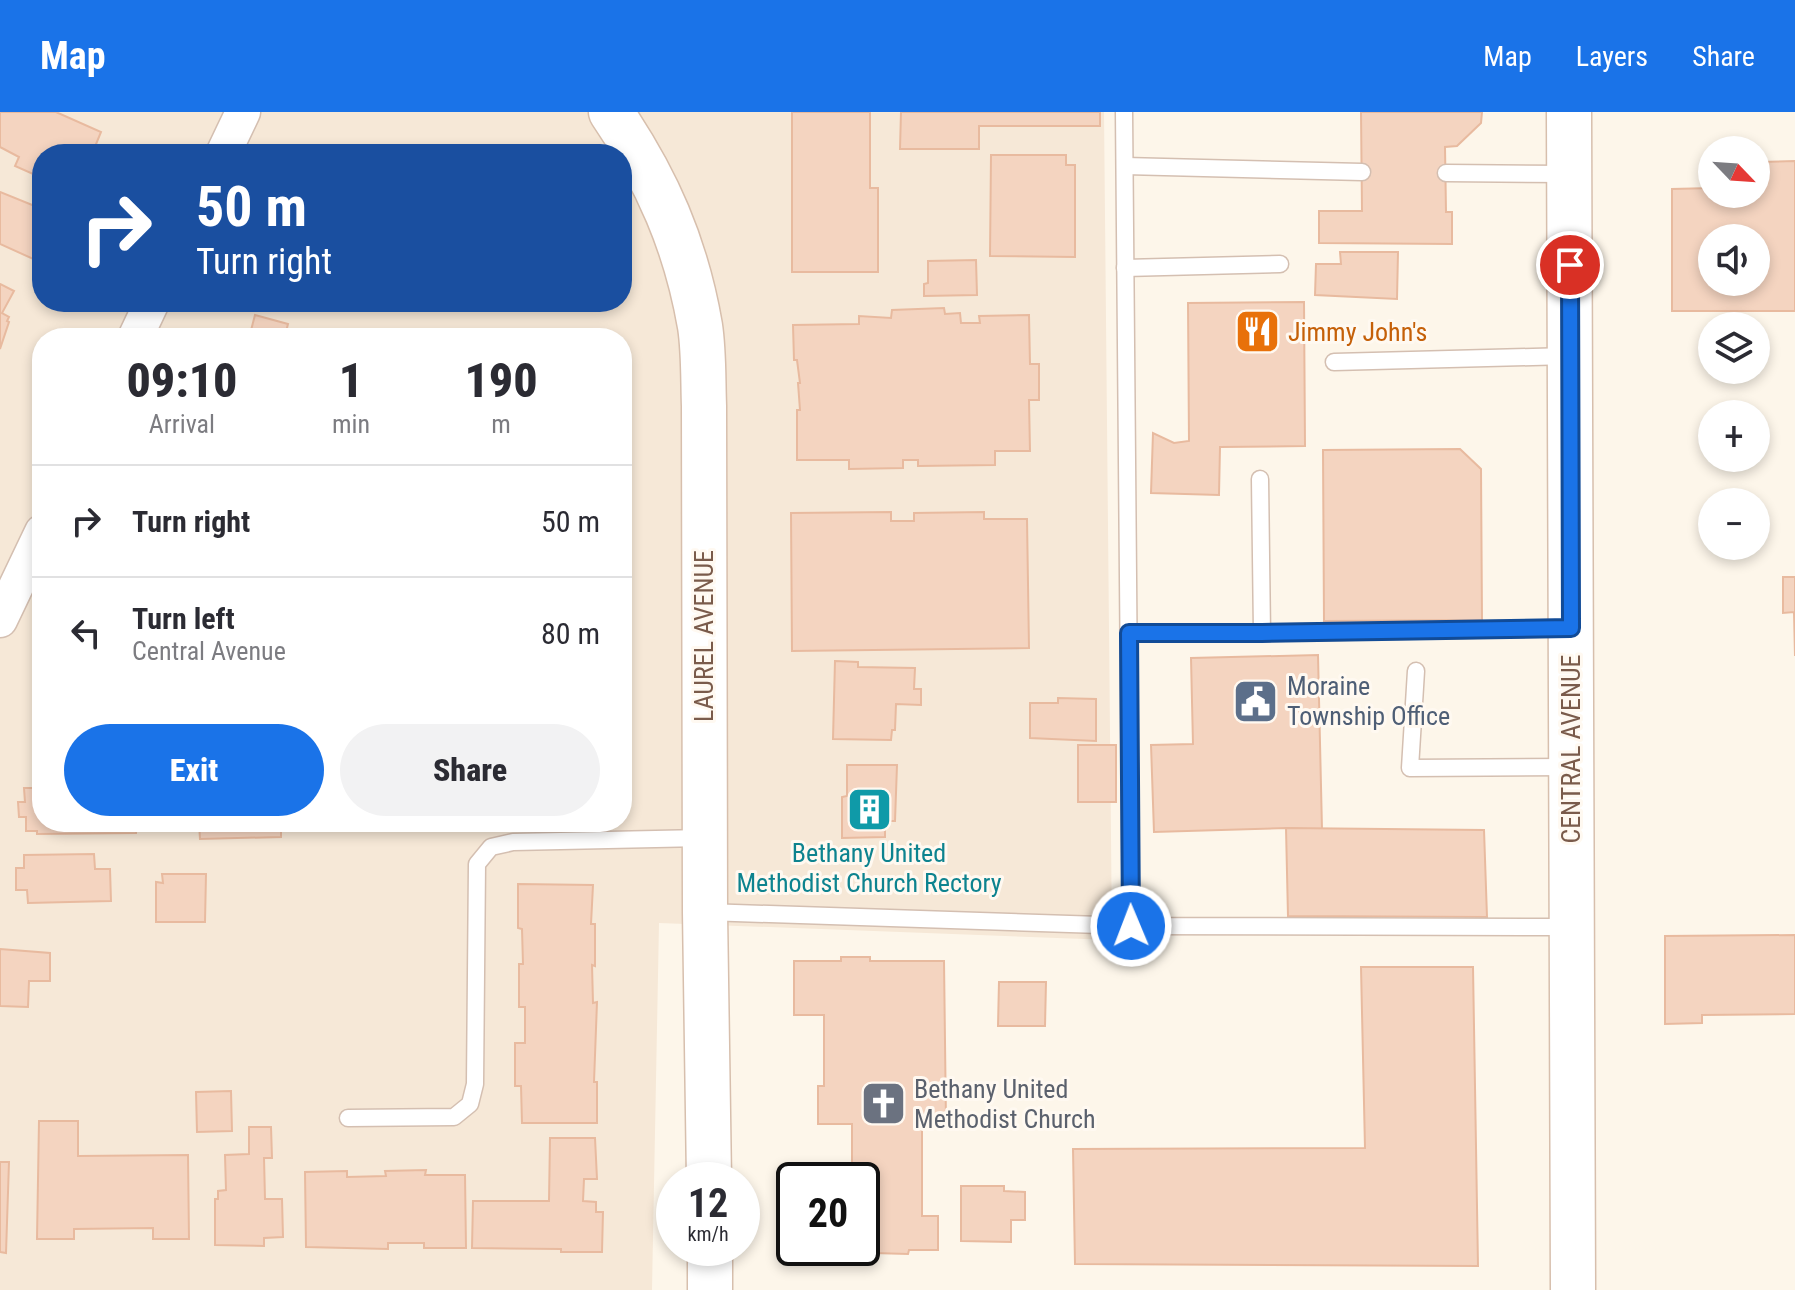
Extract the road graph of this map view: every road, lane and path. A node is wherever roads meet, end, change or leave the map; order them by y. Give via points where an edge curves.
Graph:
1 (243, 112) edge
2 (611, 112) edge
3 (1124, 112) edge
4 (1569, 112) edge
5 (228, 144) edge
6 (1125, 166) junction
7 (1362, 172) dead end
8 (1446, 173) dead end
9 (1569, 174) junction
10 (1280, 264) dead end
11 (1125, 268) junction
12 (1570, 356) junction
13 (1334, 362) dead end
14 (1260, 479) dead end
15 (32, 553) edge
16 (0, 620) edge
17 (1571, 628) junction
18 (1129, 633) junction
19 (1262, 633) junction
20 (1416, 671) dead end
21 (1571, 767) junction
22 (705, 838) junction
23 (705, 912) junction
24 (1131, 926) junction
25 (1572, 927) junction
26 (348, 1118) dead end
27 (709, 1162) edge
28 (710, 1266) edge
29 (710, 1290) edge
30 (1573, 1290) edge

1 - 5 street
2 - 22 main road, LAUREL AVENUE via 666,207 684,255 700,329
3 - 6 lane
4 - 9 main road, CENTRAL AVENUE
6 - 7 lane
6 - 11 lane
8 - 9 lane
9 - 12 main road, CENTRAL AVENUE
10 - 11 lane
11 - 18 lane
12 - 13 lane
12 - 17 main road, CENTRAL AVENUE
14 - 19 lane
15 - 16 street
17 - 19 lane
17 - 21 main road, CENTRAL AVENUE
18 - 19 lane
18 - 24 lane
20 - 21 lane via 1410,768
21 - 25 main road, CENTRAL AVENUE
22 - 23 main road, LAUREL AVENUE
22 - 26 lane via 513,842 491,847 477,864 475,1084 470,1104 454,1117
23 - 24 lane
23 - 27 main road, LAUREL AVENUE
24 - 25 lane
25 - 30 main road, CENTRAL AVENUE
28 - 29 main road

